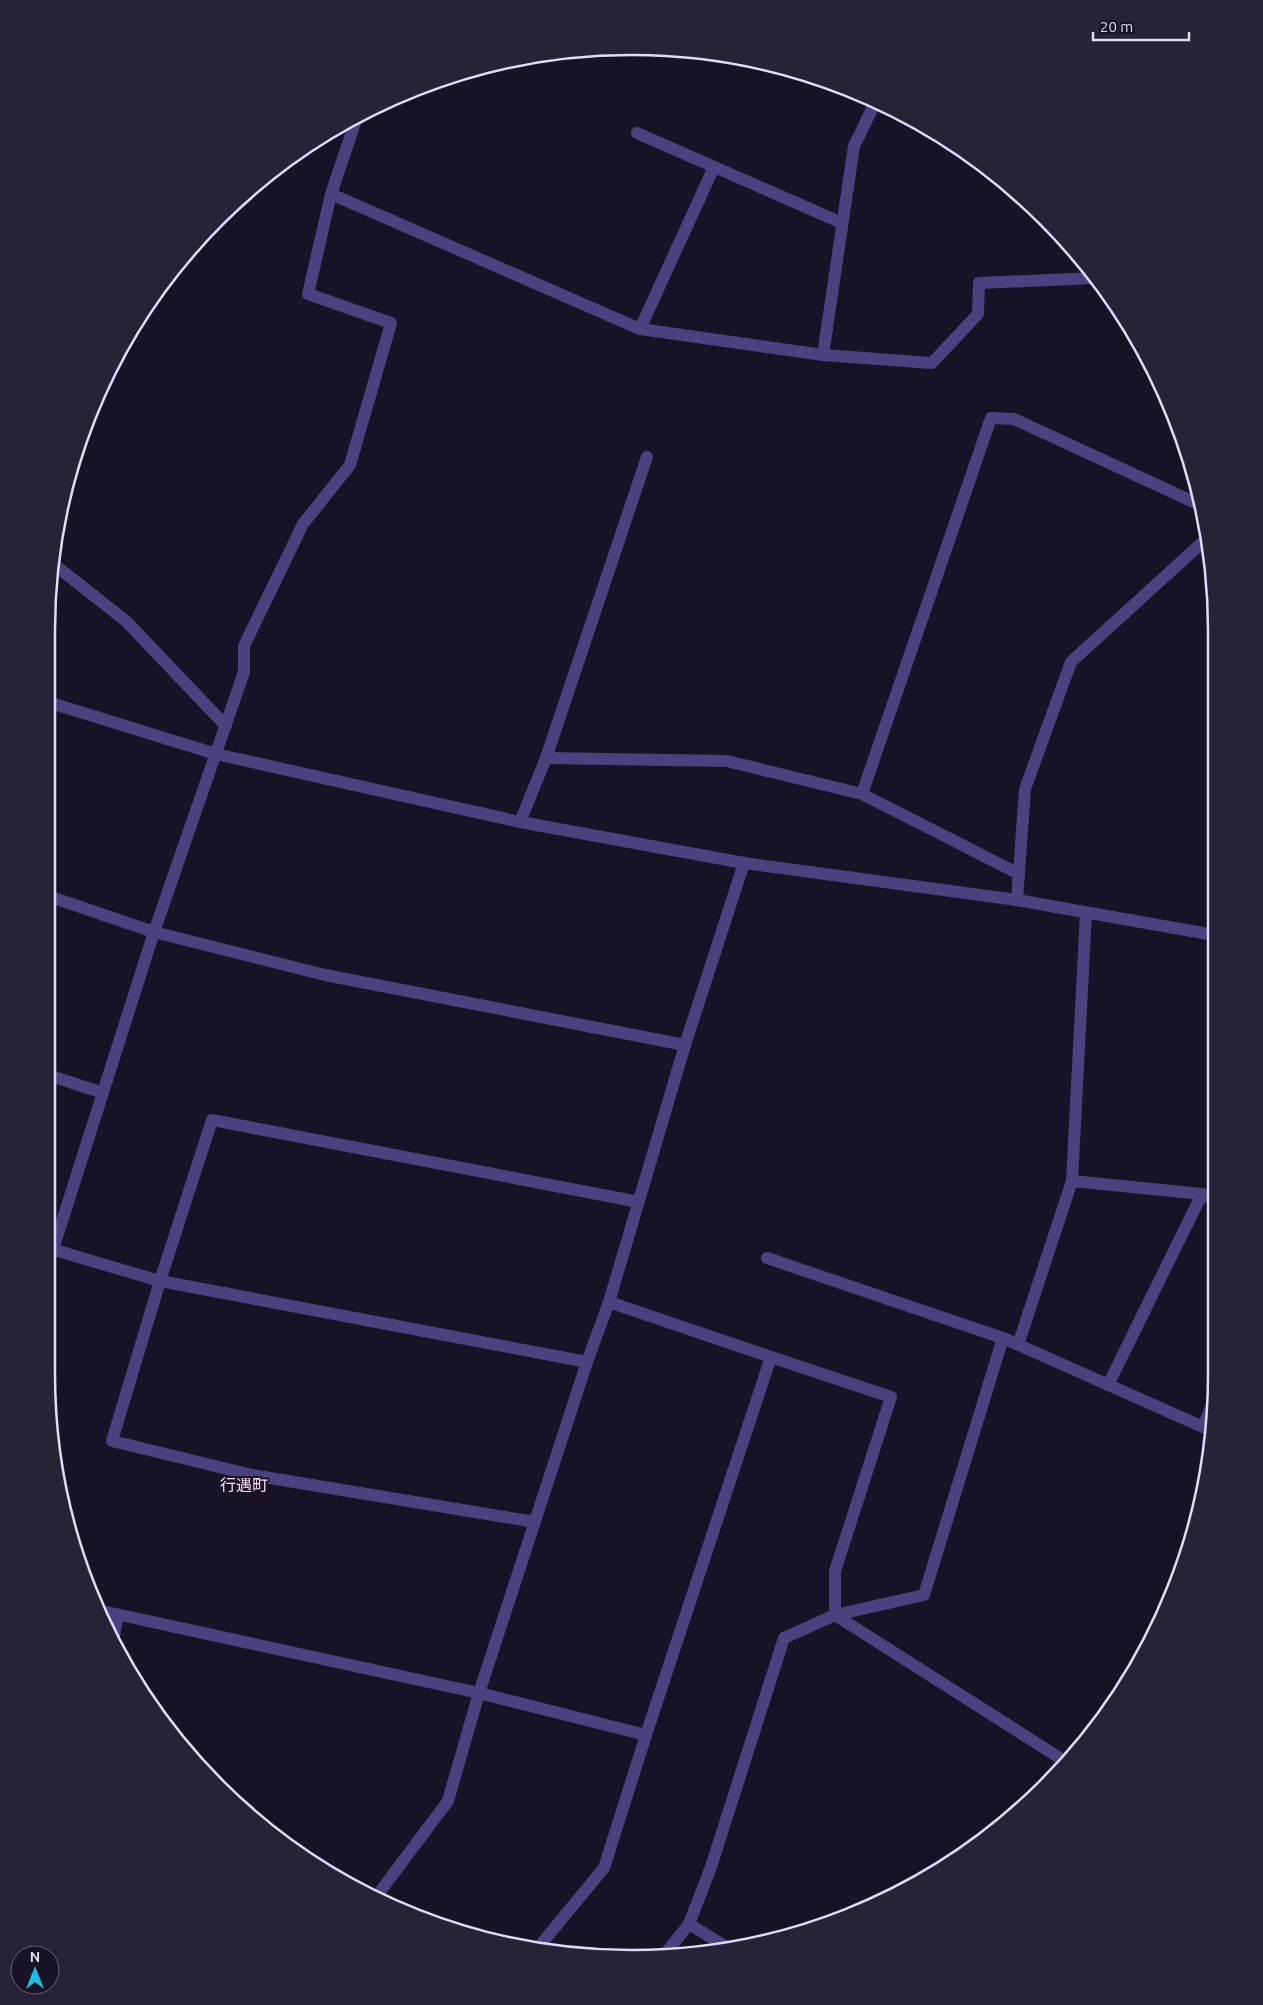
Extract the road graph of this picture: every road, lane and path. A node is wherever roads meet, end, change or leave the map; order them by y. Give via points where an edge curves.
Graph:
1 (873, 108) edge
2 (354, 126) edge
3 (637, 133) dead end
4 (714, 167) junction
5 (331, 194) junction
6 (842, 223) junction
7 (1087, 278) edge
8 (640, 328) junction
9 (823, 355) junction
10 (646, 457) dead end
11 (1193, 502) edge
12 (1201, 544) edge
13 (59, 568) edge
14 (55, 704) edge
15 (226, 726) junction
16 (216, 754) junction
17 (546, 758) junction
18 (862, 794) junction
19 (520, 822) junction
20 (744, 863) junction
21 (1019, 874) junction
22 (55, 898) edge
23 (1017, 900) junction
24 (1086, 913) junction
25 (154, 932) junction
26 (1208, 934) edge
27 (685, 1045) junction
28 (55, 1077) edge
29 (102, 1093) junction
30 (1072, 1181) junction
31 (1208, 1197) edge
32 (638, 1202) junction
33 (55, 1242) edge
34 (55, 1252) edge
35 (768, 1258) dead end
36 (160, 1281) junction
37 (609, 1302) junction
38 (1003, 1338) junction
39 (1018, 1345) junction
40 (770, 1357) junction
41 (587, 1362) junction
42 (1108, 1385) junction
43 (1205, 1428) edge
44 (535, 1522) junction
45 (107, 1613) edge
46 (835, 1615) junction
47 (118, 1616) junction
48 (115, 1630) edge
49 (480, 1693) junction
50 (646, 1735) junction
51 (1061, 1759) edge
52 (380, 1892) edge
53 (689, 1924) junction
54 (543, 1943) edge
55 (720, 1943) edge
56 (669, 1949) edge

1 - 6 street via 854,146
2 - 5 street
3 - 4 street
4 - 6 street
4 - 8 street
5 - 8 street
5 - 15 street via 308,294 390,323 350,465 302,524 244,646 244,672
6 - 9 street
7 - 9 street via 979,284 978,314 932,363
8 - 9 street
10 - 17 street
11 - 18 street via 1014,419 992,418
12 - 21 street via 1071,662 1025,789
13 - 15 street via 126,621
14 - 16 street
15 - 16 street
16 - 19 street
16 - 25 street
17 - 18 street via 728,761
17 - 19 street
18 - 21 street
19 - 20 street
20 - 23 street
20 - 27 street
21 - 23 street
22 - 25 street
23 - 24 street
24 - 26 street
24 - 30 street
25 - 27 street via 325,975
25 - 29 street
27 - 32 street
28 - 29 street
29 - 33 street
30 - 31 street
30 - 39 street
31 - 42 street
32 - 36 street via 212,1120
32 - 37 street
34 - 36 street
35 - 38 street
36 - 41 street
36 - 44 street via 112,1441 252,1476
37 - 40 street
37 - 41 street
38 - 39 street
38 - 46 street via 924,1595
39 - 42 street
40 - 46 street via 892,1397 836,1571
40 - 50 street
41 - 44 street
42 - 43 street
44 - 49 street
45 - 47 street
46 - 51 street
46 - 53 street via 784,1638
47 - 48 street
47 - 49 street
49 - 50 street
49 - 52 street via 448,1801
50 - 54 street via 604,1868
53 - 55 street
53 - 56 street

